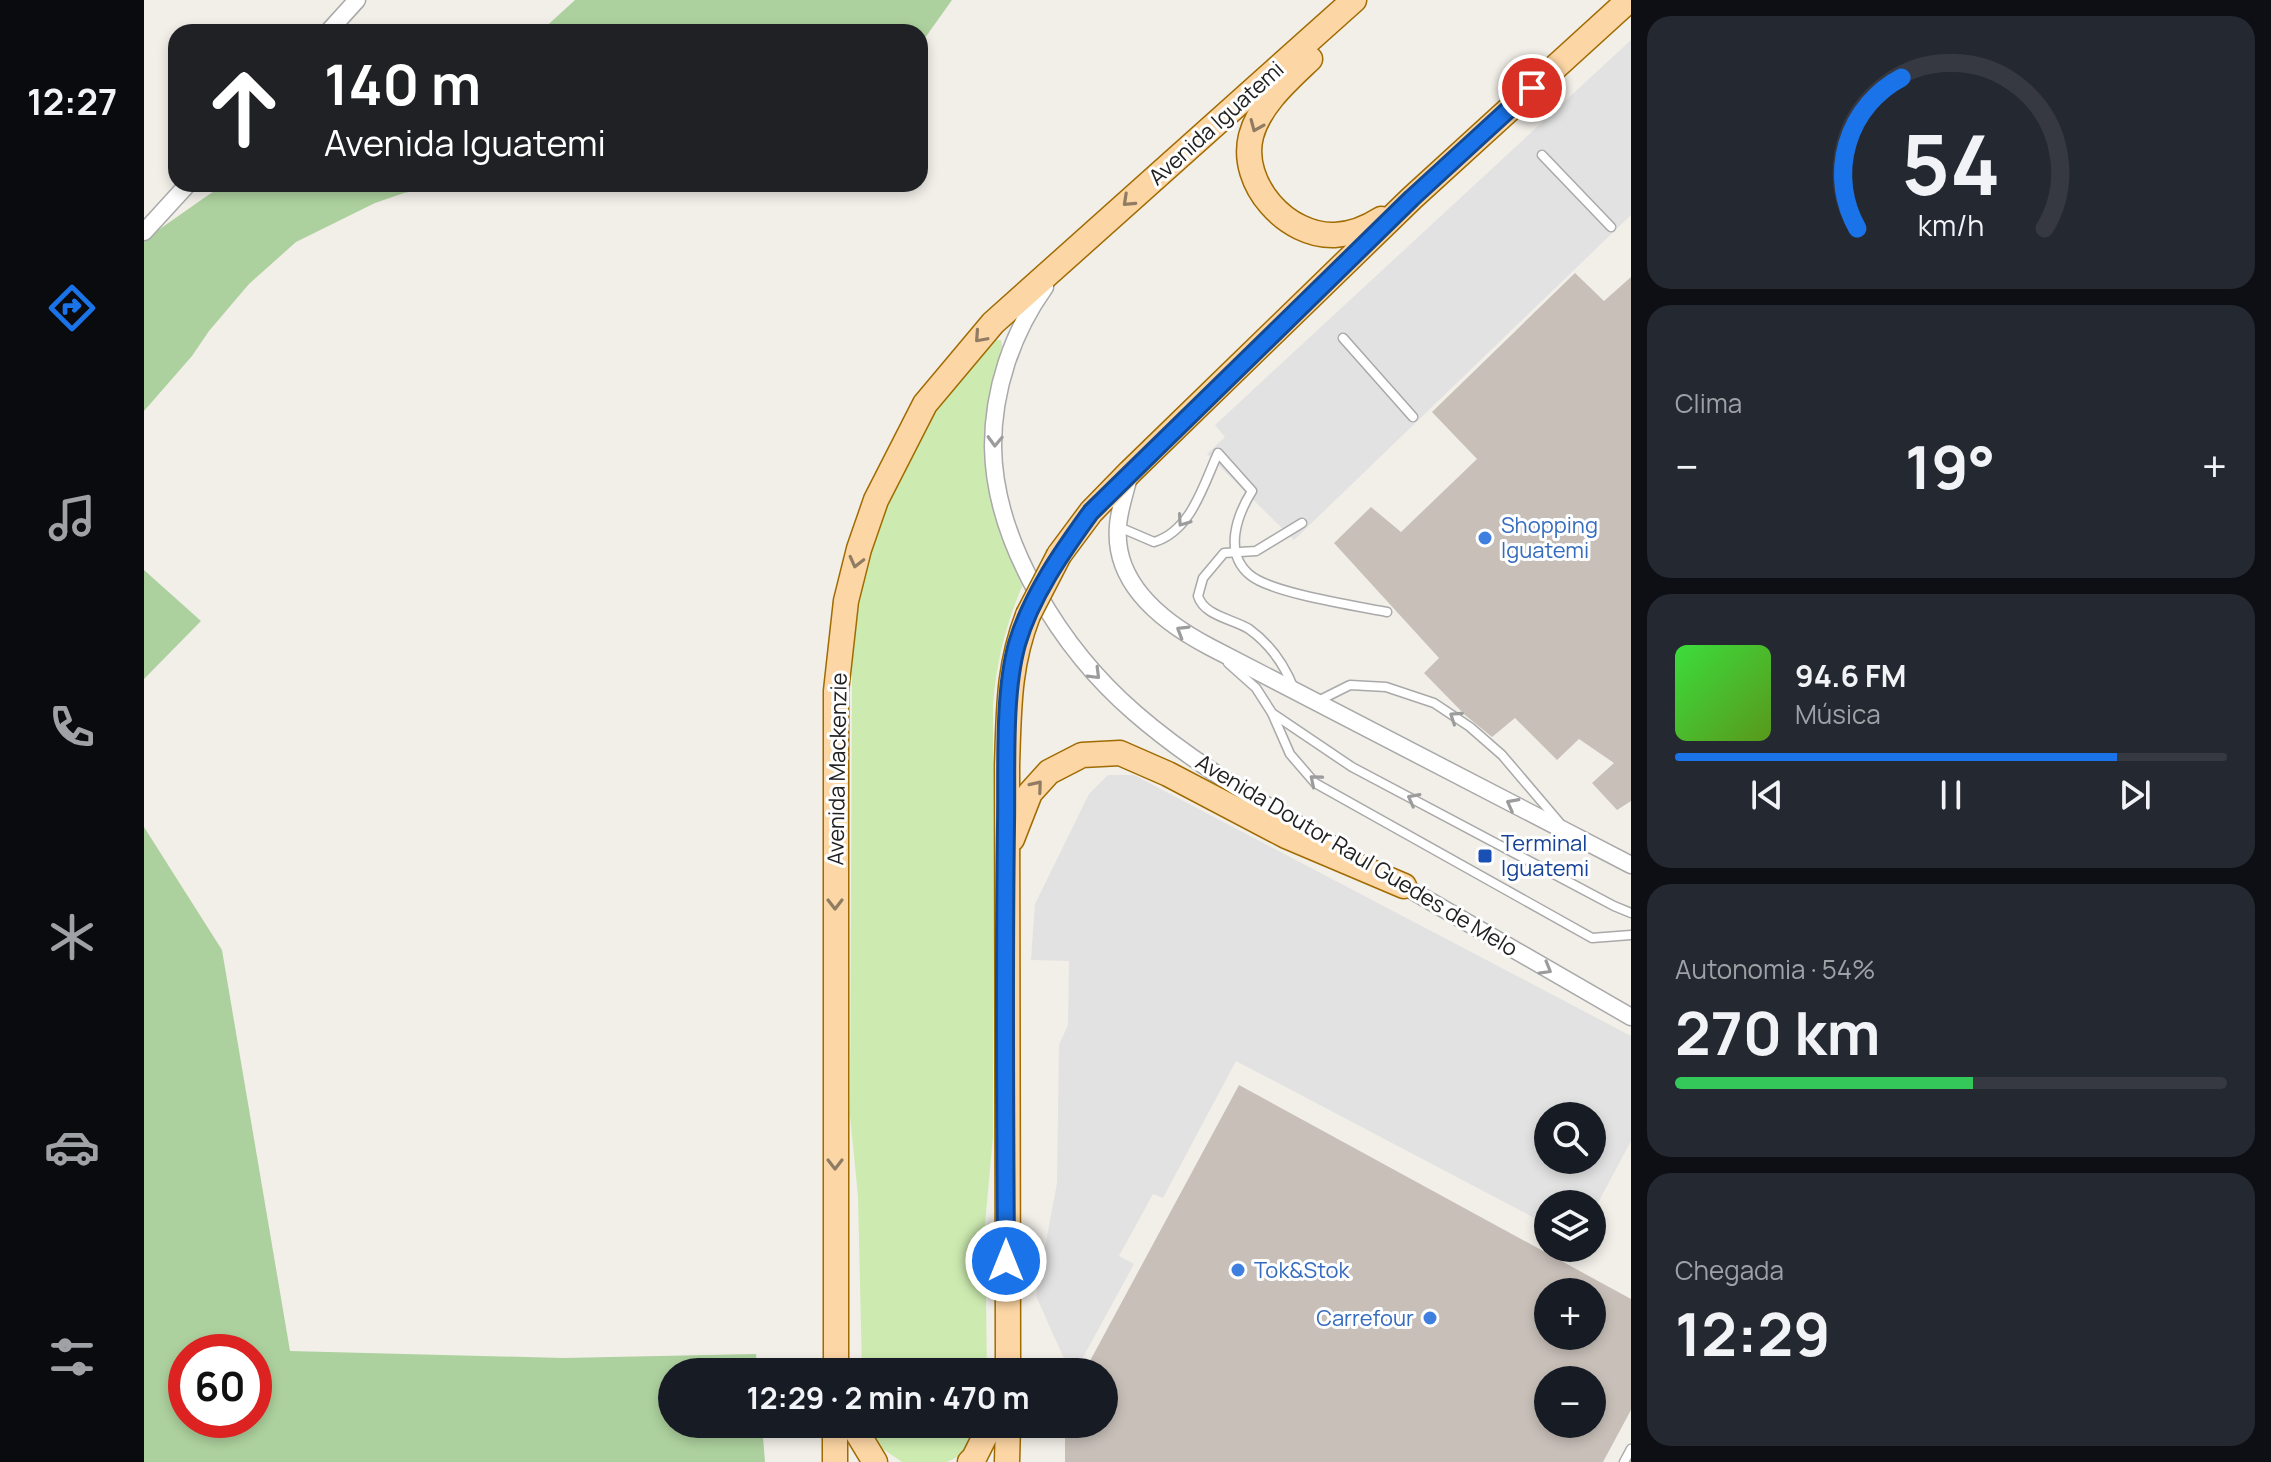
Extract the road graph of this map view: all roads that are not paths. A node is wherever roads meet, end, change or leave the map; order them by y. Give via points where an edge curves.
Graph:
1 (357, 0) edge
2 (1354, 0) edge
3 (1615, 0) edge
4 (1629, 0) edge
5 (335, 24) edge
6 (1594, 33) junction
7 (1542, 155) dead end
8 (181, 192) edge
9 (1412, 198) junction
10 (1611, 227) dead end
11 (144, 232) edge
12 (1079, 246) junction
13 (1343, 338) dead end
14 (1413, 417) dead end
15 (1130, 472) junction
16 (1302, 523) dead end
17 (1118, 526) junction
18 (1238, 552) junction
19 (1387, 612) dead end
20 (1210, 647) junction
21 (1294, 690) junction
22 (1316, 702) junction
23 (1272, 713) junction
24 (1567, 832) junction
25 (1005, 856) junction
26 (1631, 865) edge
27 (1404, 886) junction
28 (1631, 913) edge
29 (1631, 935) edge
30 (1630, 1016) edge
31 (836, 1358) edge
32 (1008, 1358) edge
33 (835, 1438) edge
34 (860, 1438) edge
35 (984, 1438) edge
36 (1008, 1438) edge
37 (1631, 1449) edge
38 (835, 1462) edge
39 (875, 1462) edge
40 (970, 1462) edge
41 (1007, 1462) edge
42 (1624, 1462) edge

1 - 5 street
2 -> 9 main road via 1338,31 1257,119 1250,160 1266,201 1306,231 1334,235 1366,229
2 -> 12 main road, Avenida Iguatemi
3 - 6 main road
4 - 6 main road
6 - 9 main road
7 - 10 lane
8 - 11 street
9 - 15 main road
12 -> 27 street, Avenida Doutor Raul Guedes de Melo via 1026,314 1016,337 999,391 993,447 1006,522 1051,619 1087,667 1135,714 1235,786
12 -> 31 main road, Avenida Mackenzie via 993,323 925,404 876,500 846,601 835,720
13 - 14 lane
15 - 17 street
15 - 25 main road, bridge via 1059,555 1017,642 1011,672
16 - 18 lane via 1256,551
18 -> 17 lane via 1235,529 1252,491 1218,453 1174,534 1154,542
20 -> 17 street via 1164,620 1145,599 1119,555
18 - 19 lane via 1244,569 1257,580
18 - 21 lane via 1219,557 1200,583 1198,600 1257,636 1287,671
20 - 21 street
20 - 23 lane via 1256,688
21 - 22 street
24 -> 22 street
24 -> 22 lane via 1502,755 1434,703 1386,687 1350,685
28 -> 23 lane via 1352,767
29 -> 23 lane via 1592,938 1315,783 1290,754
24 - 26 street
25 -> 27 main road via 1030,793 1049,772 1082,755 1120,753 1286,836
25 - 32 main road
27 -> 30 street, Avenida Doutor Raul Guedes de Melo
33 - 38 main road
34 - 39 main road
35 - 40 main road
36 - 41 main road
37 - 42 lane

